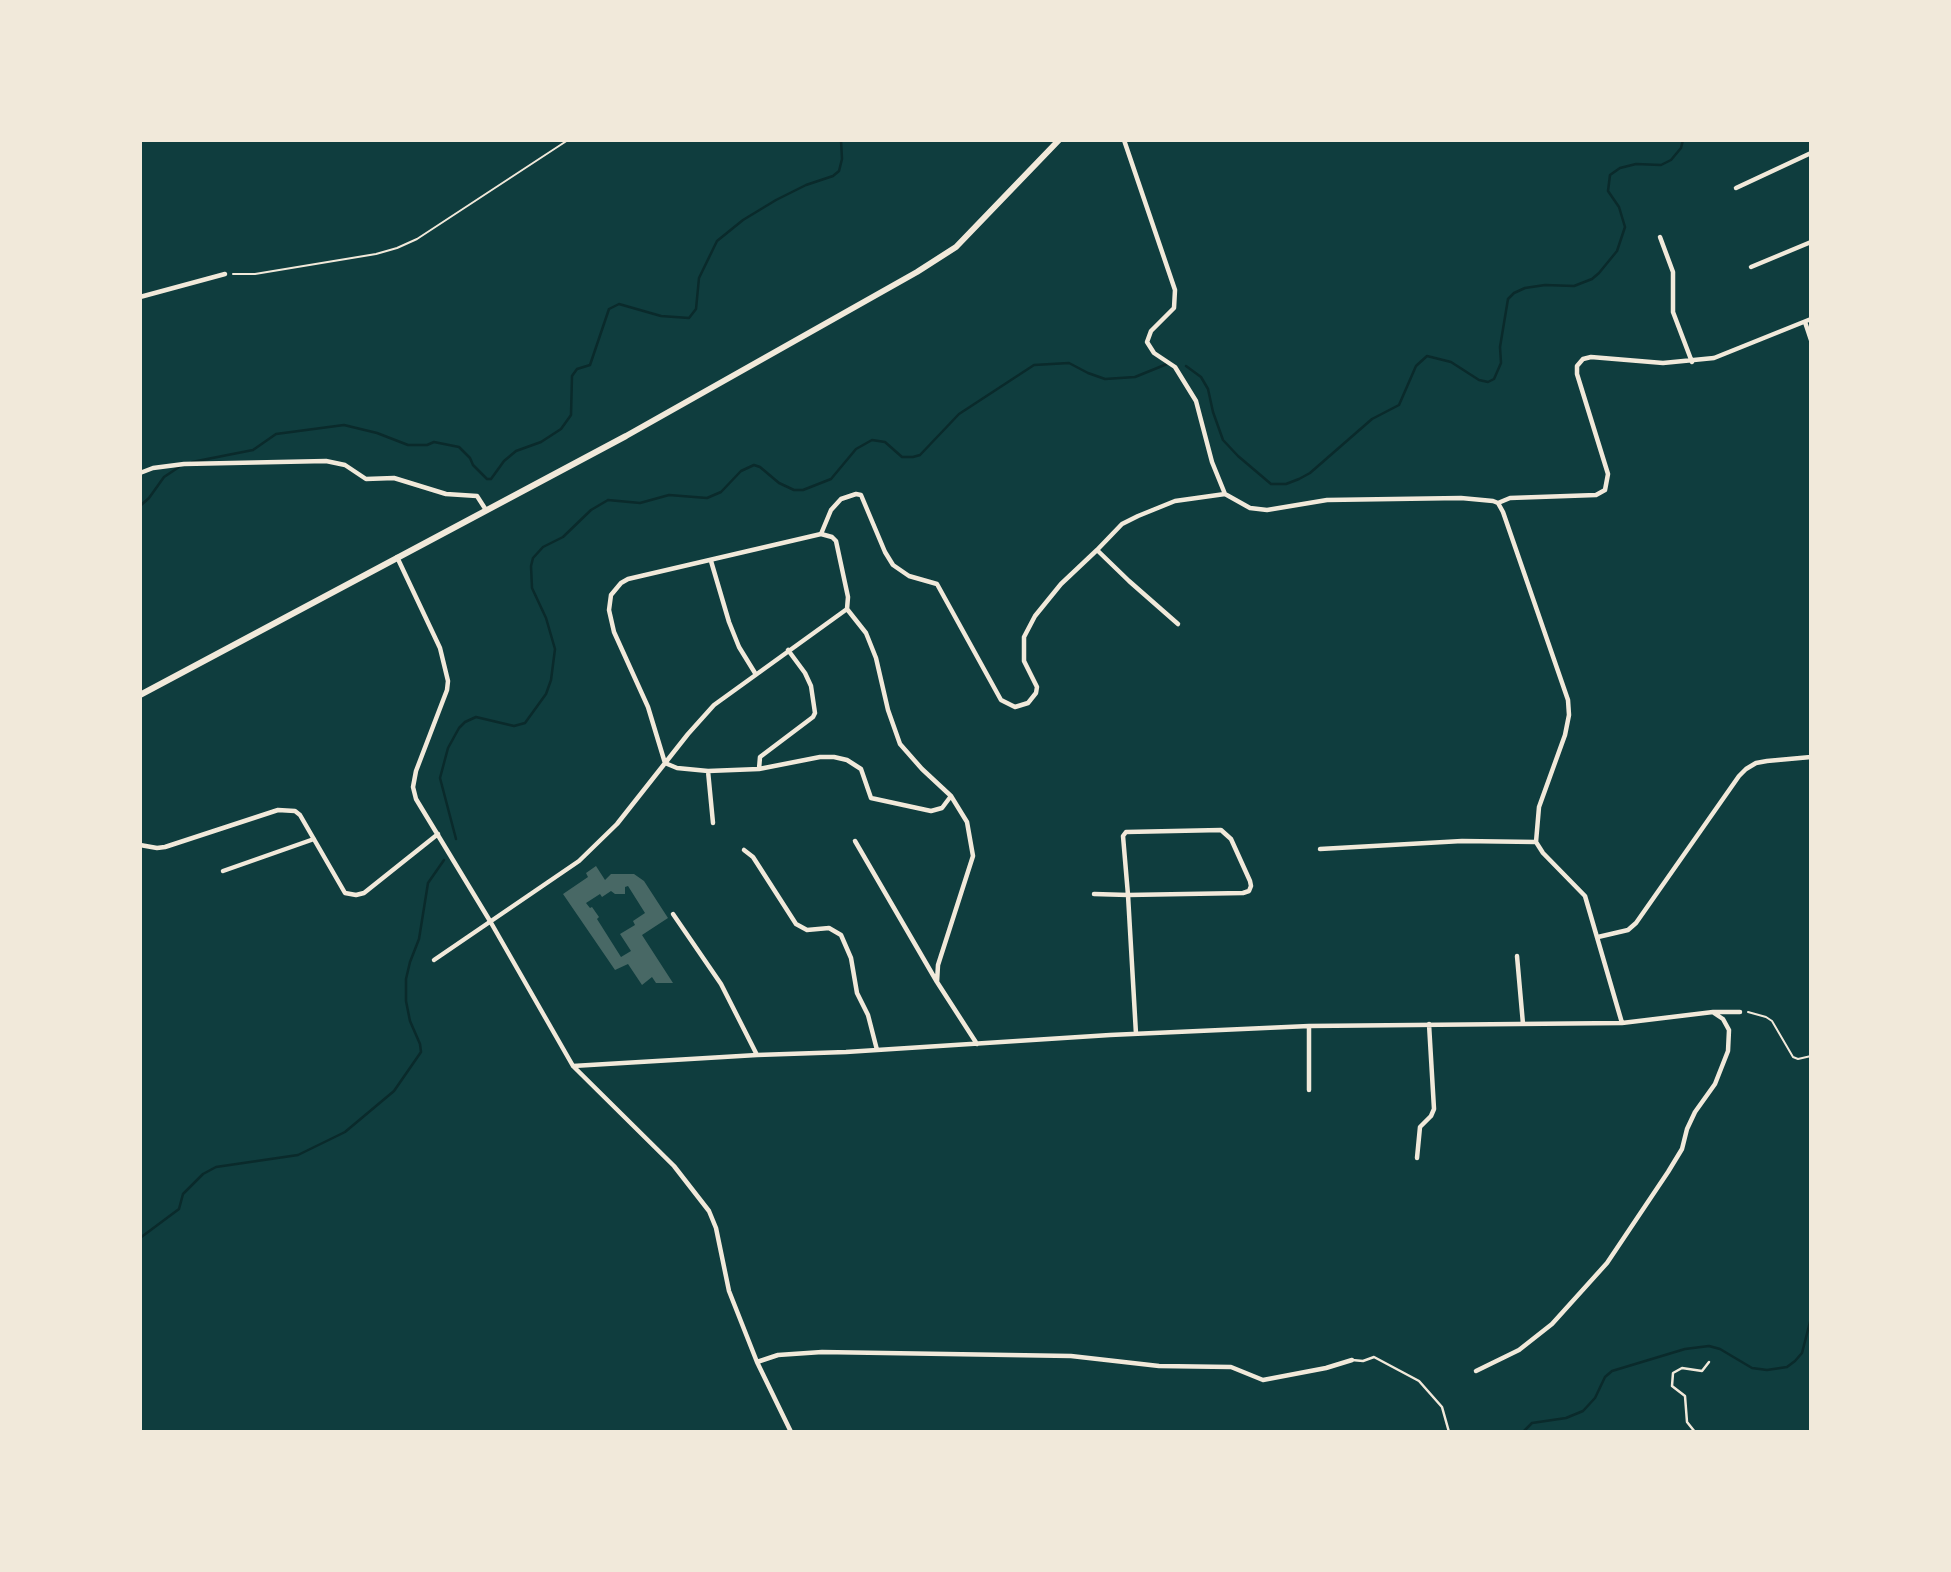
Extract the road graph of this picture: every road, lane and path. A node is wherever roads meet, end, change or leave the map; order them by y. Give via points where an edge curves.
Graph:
1 (568, 140) edge
2 (1059, 140) edge
3 (1124, 140) edge
4 (1811, 153) edge
5 (1736, 188) dead end
6 (1660, 237) dead end
7 (1811, 242) edge
8 (1751, 267) dead end
9 (225, 274) joint
10 (140, 297) edge
11 (1811, 319) edge
12 (1805, 322) junction
13 (1811, 340) edge
14 (1692, 362) junction
15 (140, 473) edge
16 (1225, 494) junction
17 (1498, 503) junction
18 (486, 510) junction
19 (821, 534) junction
20 (1097, 550) junction
21 (397, 557) junction
22 (711, 561) junction
23 (847, 609) junction
24 (1178, 624) dead end
25 (788, 650) junction
26 (755, 673) junction
27 (140, 695) edge
28 (1811, 757) edge
29 (665, 763) junction
30 (759, 769) junction
31 (708, 771) junction
32 (951, 796) junction
33 (712, 823) dead end
34 (438, 835) junction
35 (314, 839) junction
36 (856, 841) dead end
37 (1536, 842) junction
38 (140, 845) edge
39 (1320, 849) dead end
40 (744, 850) dead end
41 (223, 871) dead end
42 (1094, 894) dead end
43 (1128, 895) junction
44 (673, 914) dead end
45 (490, 921) junction
46 (1598, 937) junction
47 (1517, 957) dead end
48 (434, 960) dead end
49 (937, 982) junction
50 (1713, 1012) junction
51 (1740, 1012) joint
52 (1622, 1023) junction
53 (1429, 1024) junction
54 (1523, 1024) junction
55 (1309, 1026) junction
56 (1136, 1034) junction
57 (977, 1044) junction
58 (877, 1050) junction
59 (757, 1055) junction
60 (1811, 1056) edge
61 (573, 1066) junction
62 (1309, 1090) dead end
63 (1417, 1158) dead end
64 (1352, 1360) joint
65 (757, 1362) junction
66 (1709, 1362) dead end
67 (1476, 1371) dead end
68 (791, 1432) edge
69 (1449, 1432) edge
70 (1695, 1432) edge

1 - 9 path via 397,248 255,274
2 - 18 street via 946,255 809,335
3 - 16 street via 1175,290 1174,308 1151,331 1147,342 1154,353 1175,367 1196,401
4 - 5 street
6 - 14 street via 1672,272 1673,312
7 - 8 street
9 - 10 street
11 - 12 street
12 - 13 street
12 - 14 street via 1714,358
14 - 17 street via 1583,359 1577,374 1608,474 1605,490 1597,495 1510,498
15 - 18 street via 184,464 326,461 345,465 366,479 399,478 441,493 477,496
16 - 17 street via 1250,508 1267,510 1326,500 1461,498
16 - 20 street via 1175,501 1138,516 1122,524
17 - 37 street via 1568,701 1565,735 1539,807
18 - 21 street
19 - 20 street via 841,499 861,495 893,565 909,576 937,584 1001,700 1015,707 1028,703 1037,687 1024,660 1024,637 1060,584
19 - 22 street
19 - 23 street via 836,541
20 - 24 street
21 - 27 street
21 - 34 street via 440,649 448,681 413,787
22 - 26 street via 729,622
22 - 29 street via 628,579 611,595 611,621 644,696
23 - 25 street
23 - 32 street via 866,633 876,658 900,744
25 - 26 street
25 - 30 street via 811,686 816,713 760,757
26 - 29 street via 715,705
28 - 46 street via 1766,761 1746,769 1636,923 1628,930
29 - 31 street
29 - 45 street via 610,831 579,861
30 - 31 street
30 - 32 street via 834,757 861,769 871,798 930,811 942,808
31 - 33 street
32 - 49 street via 967,822 973,856 938,965
34 - 35 street via 356,895 345,893
34 - 45 street
35 - 38 street via 300,815 286,809 165,847
35 - 41 street
36 - 49 street
37 - 39 street
37 - 46 street via 1585,895
40 - 58 street via 796,924 807,930 829,928 841,935
42 - 43 street
43 - 43 street via 1243,893 1251,886 1231,839 1221,830 1132,831 1123,836
43 - 56 street
44 - 59 street via 721,984
45 - 48 street
45 - 61 street
46 - 52 street
47 - 54 street
49 - 57 street
50 - 51 street
50 - 52 street
50 - 67 street via 1729,1030 1728,1051 1668,1172 1607,1263 1552,1324 1519,1350
51 - 60 path via 1772,1021 1793,1057
52 - 54 street
53 - 54 street
53 - 55 street
53 - 63 street via 1434,1109 1419,1130
55 - 56 street
55 - 62 street
56 - 57 street
57 - 58 street
58 - 59 street
59 - 61 street
61 - 65 street via 674,1166 709,1211 729,1291
64 - 65 street via 1262,1380 1231,1367 1159,1366 1071,1356 822,1352 778,1355
64 - 69 lane via 1374,1357 1419,1381 1442,1407
65 - 68 street
66 - 70 lane via 1702,1371 1682,1368 1672,1373 1672,1386 1685,1396 1687,1422

